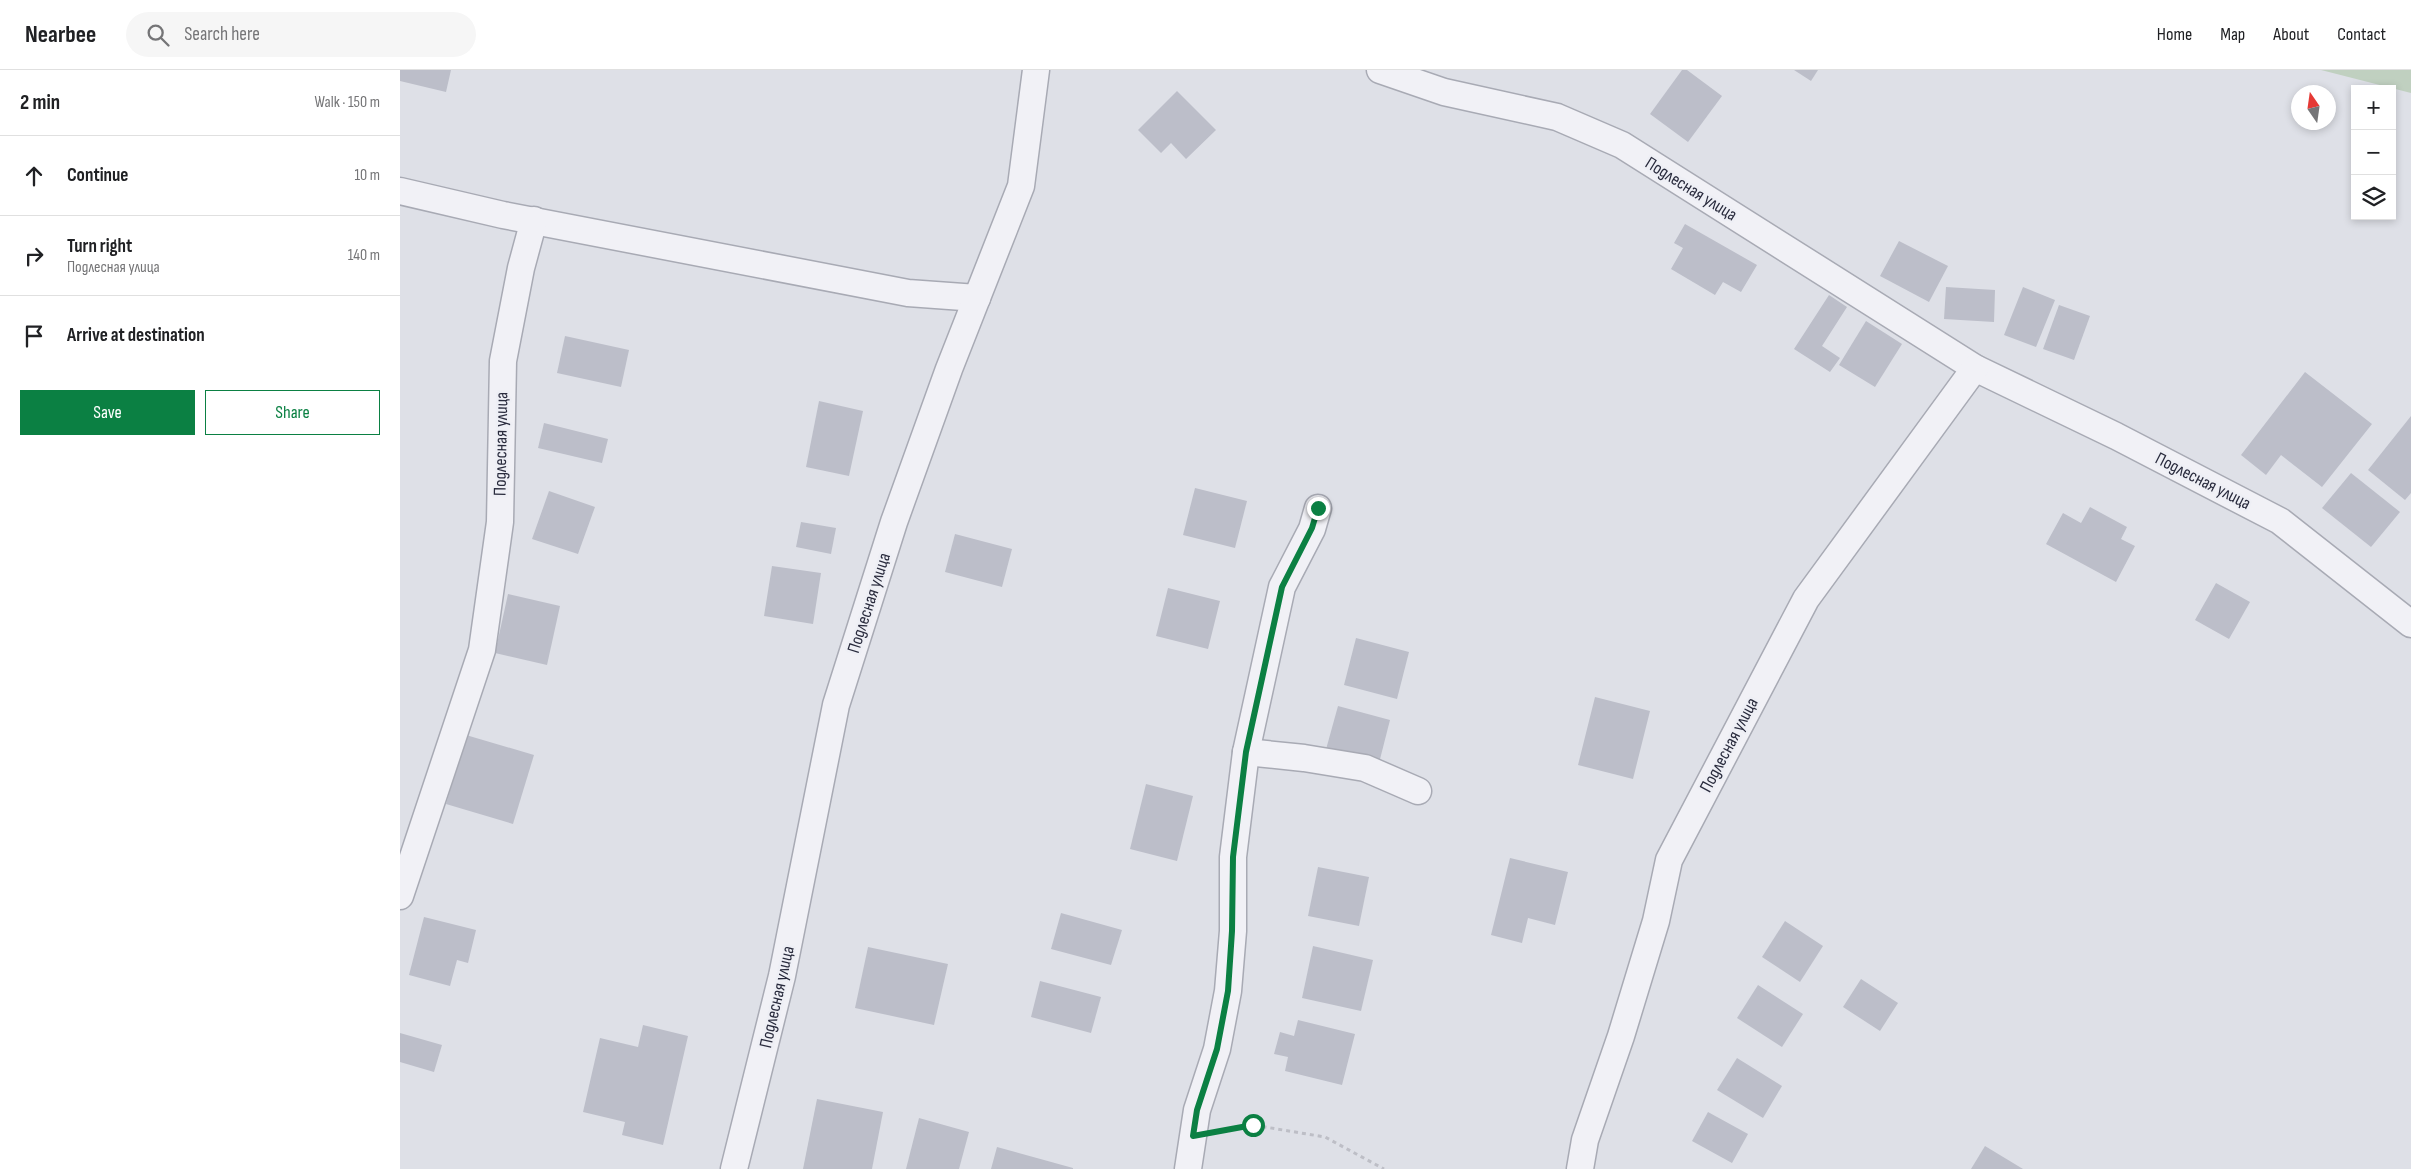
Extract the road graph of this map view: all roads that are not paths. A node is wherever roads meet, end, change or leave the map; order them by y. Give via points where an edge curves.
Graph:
1 (1036, 70) edge
2 (1380, 70) edge
3 (400, 191) edge
4 (534, 220) junction
5 (977, 298) junction
6 (1975, 368) junction
7 (1318, 508) dead end
8 (2411, 624) edge
9 (1246, 752) junction
10 (1418, 791) dead end
11 (400, 896) edge
12 (737, 1159) edge
13 (1188, 1169) edge
14 (1580, 1169) edge

1 - 5 street, Подлесная улица via 1021,186
2 - 6 street, Подлесная улица via 1444,92 1557,117 1622,145
3 - 4 street
4 - 5 street via 908,293
4 - 11 street, Подлесная улица via 520,268 503,361 500,522 482,650
5 - 12 street, Подлесная улица via 894,522 836,705 782,976
6 - 8 street, Подлесная улица via 2280,521
6 - 14 street, Подлесная улица via 1806,599 1669,860 1656,921 1585,1140
7 - 9 street via 1312,528 1282,587
9 - 10 street via 1366,768
9 - 13 street via 1233,857 1228,991 1217,1049 1197,1110

